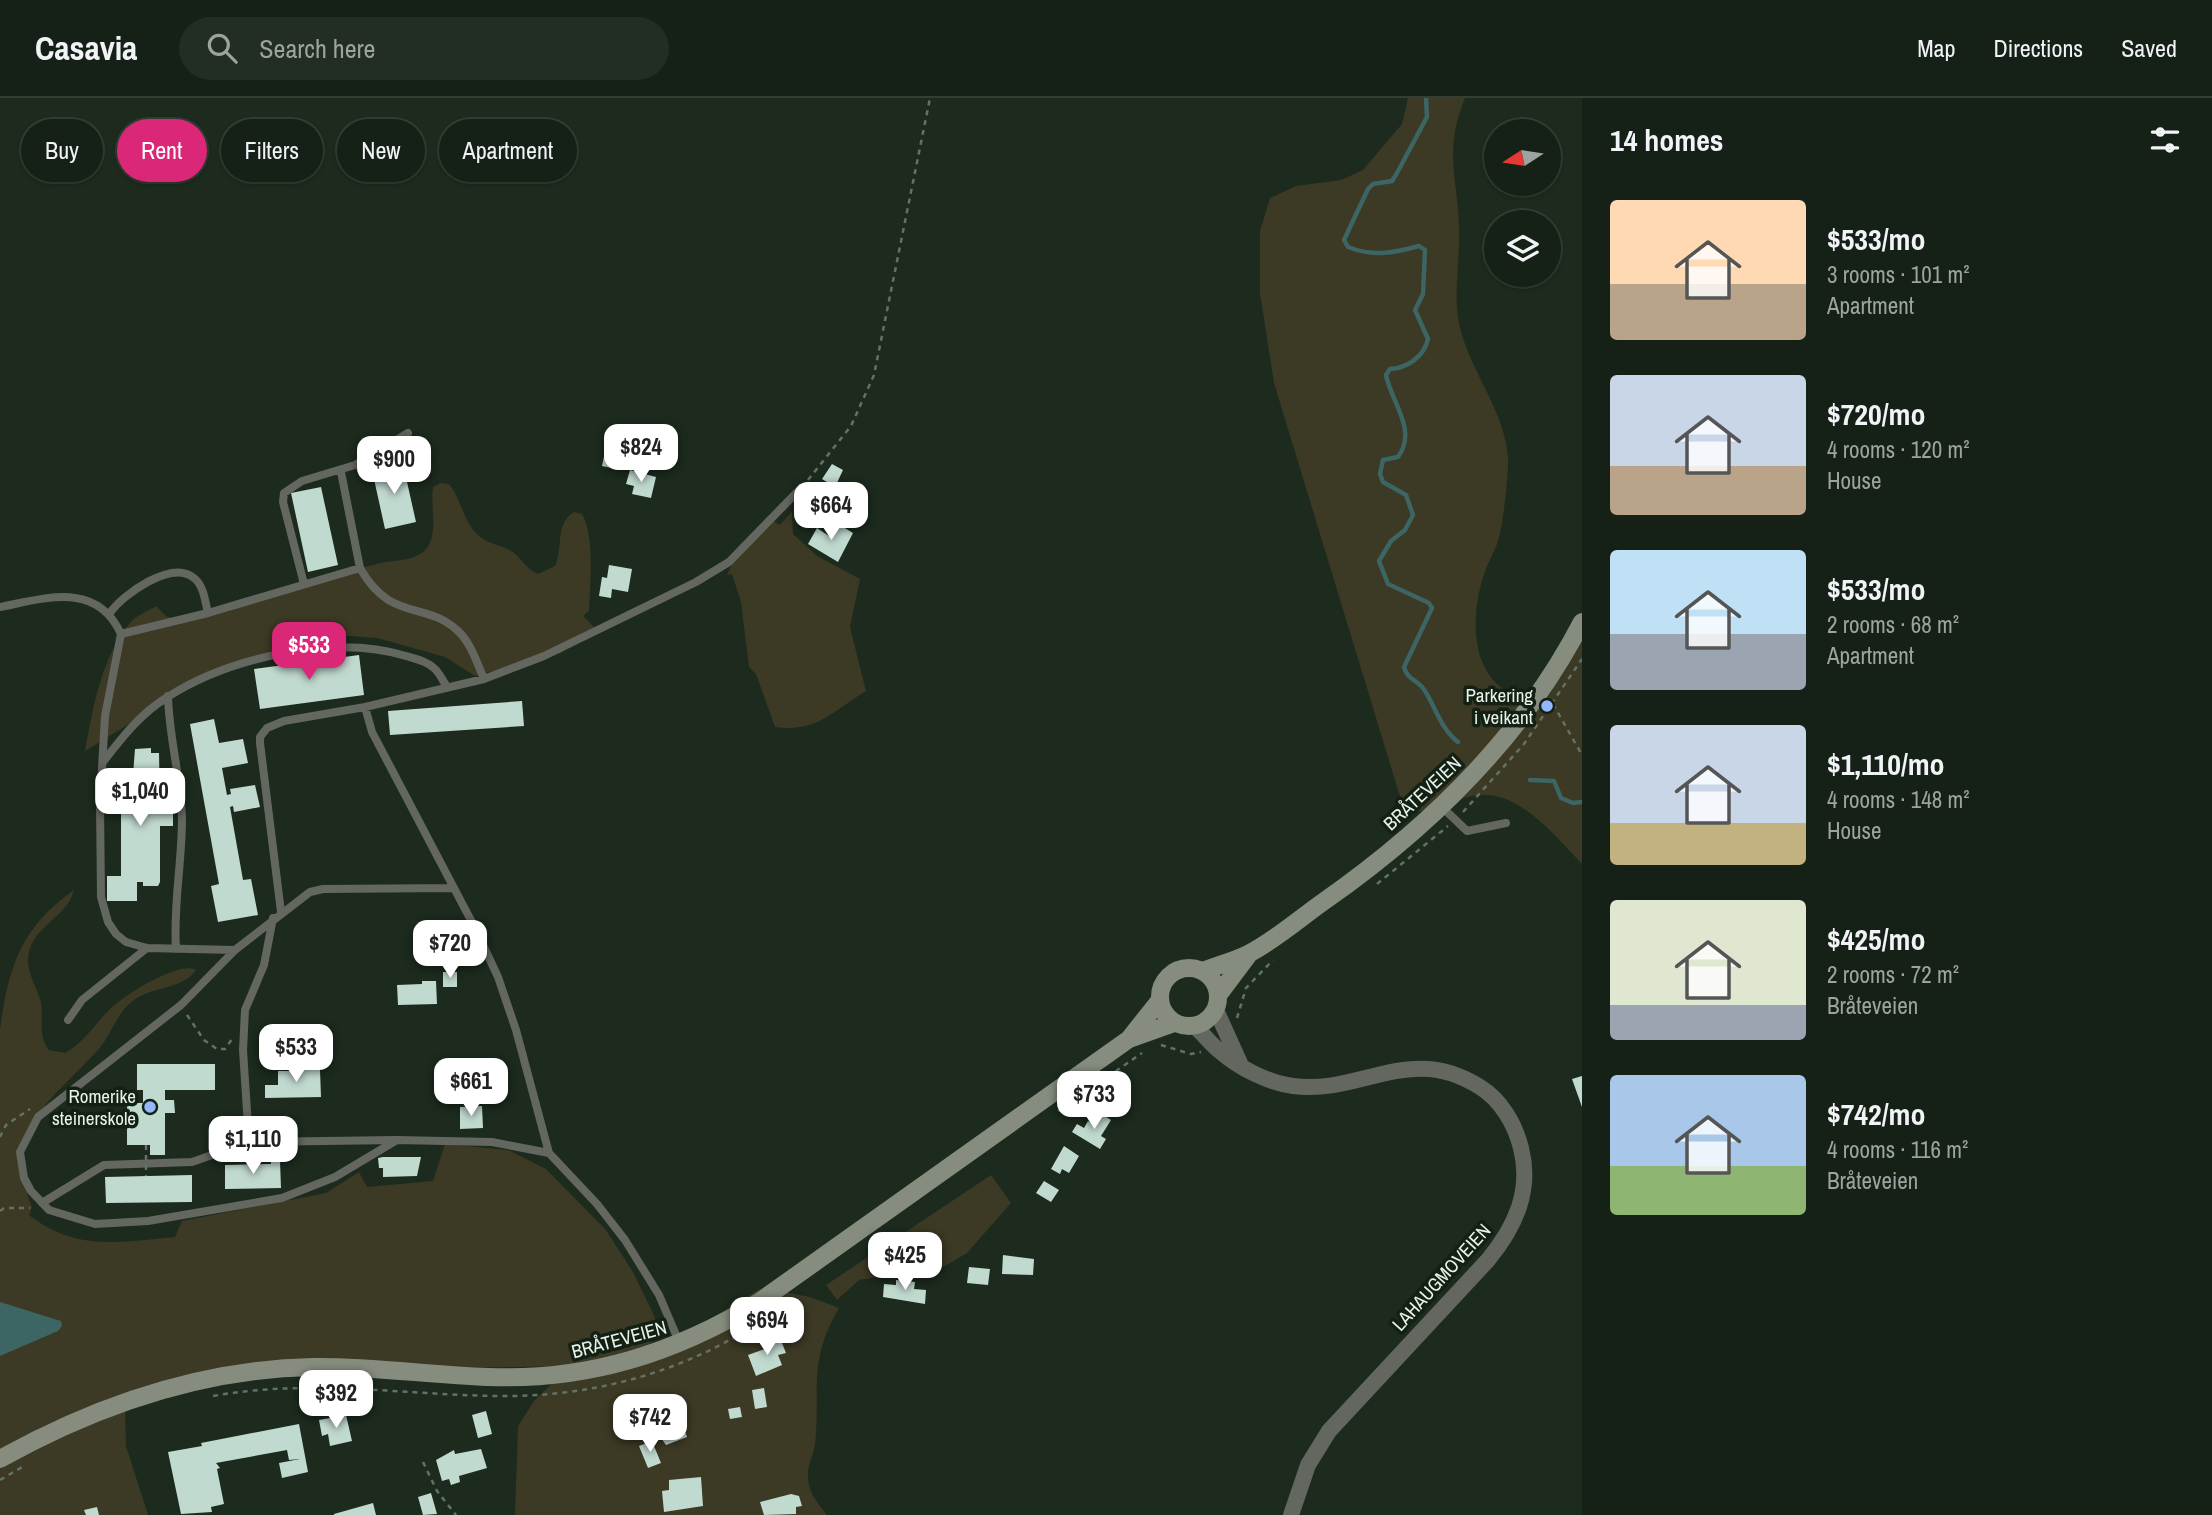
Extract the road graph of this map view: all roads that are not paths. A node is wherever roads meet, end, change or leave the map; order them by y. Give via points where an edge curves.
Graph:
1 (408, 433) dead end
2 (341, 472) junction
3 (802, 488) road end
4 (360, 568) junction
5 (303, 584) junction
6 (0, 607) edge
7 (110, 613) junction
8 (208, 613) junction
9 (1582, 622) edge
10 (121, 634) junction
11 (484, 679) junction
12 (446, 687) junction
13 (168, 696) junction
14 (365, 707) junction
15 (103, 762) junction
16 (1442, 807) junction
17 (1506, 824) dead end
18 (452, 888) junction
19 (281, 912) junction
20 (273, 918) junction
21 (146, 948) junction
22 (176, 948) junction
23 (235, 950) junction
24 (1249, 954) junction
25 (1203, 971) junction
26 (1160, 1000) junction
27 (1217, 1002) junction
28 (68, 1020) dead end
29 (1174, 1023) junction
30 (1194, 1027) junction
31 (1129, 1039) junction
32 (1240, 1063) junction
33 (397, 1140) junction
34 (249, 1142) junction
35 (549, 1153) junction
36 (42, 1203) junction
37 (680, 1345) junction
38 (0, 1460) edge
39 (1292, 1515) edge

1 - 2 lane
2 - 4 lane
2 - 5 lane via 293,484 283,497
3 - 11 lane via 742,552 714,572 544,656
4 - 5 lane
4 - 11 lane via 389,603 460,632
5 - 8 lane
6 - 7 lane via 73,597
7 - 8 lane via 127,593 180,573 199,584
7 - 10 lane
8 - 10 lane
9 - 16 main road, BRÅTEVEIEN via 1539,694
10 - 15 lane via 105,716
11 - 12 lane
12 - 13 lane via 424,661 362,647 233,666
12 - 14 lane
13 - 15 lane via 136,721
13 - 22 lane via 182,818 174,906
14 - 18 lane via 372,732
14 - 19 lane via 284,721 267,728 260,737
15 - 21 lane via 103,909 116,934
16 - 17 lane via 1467,831
16 - 24 main road, BRÅTEVEIEN via 1365,871
18 - 19 lane via 323,889 310,892
18 - 35 lane via 498,977
19 - 20 lane
20 - 23 lane
20 - 34 lane via 264,965 245,1010
21 - 22 lane
21 - 28 lane via 82,1000
22 - 23 lane
23 - 36 lane via 181,1005 48,1108 30,1129 20,1152 24,1178
24 - 25 main road, BRÅTEVEIEN
24 - 27 main road, BRÅTEVEIEN
25 - 26 main road via 1185,968 1169,975
25 - 27 main road via 1214,981
26 - 29 main road
26 - 31 main road, BRÅTEVEIEN
27 - 30 main road via 1207,1021
27 - 32 street
29 - 30 main road
29 - 31 main road, BRÅTEVEIEN
30 - 32 street, LAHAUGMOVEIEN via 1222,1054
31 - 37 main road, BRÅTEVEIEN via 759,1302
32 - 39 street, LAHAUGMOVEIEN via 1293,1086 1332,1084 1410,1067 1454,1074 1484,1090 1506,1114 1520,1144 1524,1168 1521,1205 1506,1236 1329,1431 1308,1465
33 - 34 lane
33 - 35 lane via 492,1142
33 - 36 lane via 335,1177 255,1205 116,1224 79,1221
34 - 36 lane via 192,1162 104,1165
35 - 37 lane via 625,1240 659,1295
37 - 38 main road, BRÅTEVEIEN via 617,1366 560,1375 490,1377 312,1367 237,1374 117,1405

